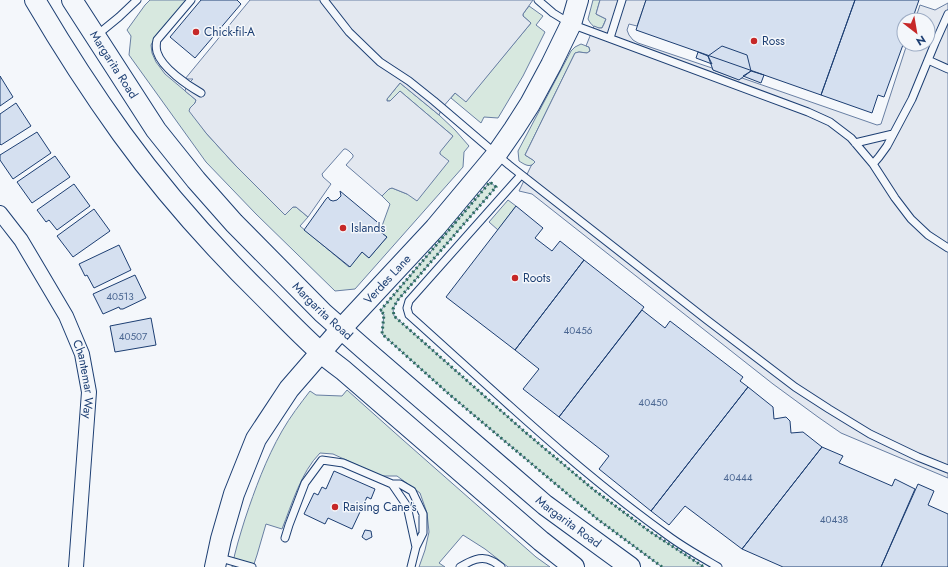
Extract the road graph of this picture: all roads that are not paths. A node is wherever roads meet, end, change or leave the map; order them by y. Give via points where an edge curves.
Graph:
1 (35, 0) edge
2 (72, 0) edge
3 (137, 0) edge
4 (191, 0) edge
5 (324, 0) edge
6 (538, 0) edge
7 (578, 0) edge
8 (622, 0) edge
9 (948, 14) edge
10 (571, 24) junction
11 (95, 37) junction
12 (610, 38) junction
13 (928, 60) junction
14 (948, 69) edge
15 (201, 93) dead end
16 (893, 134) junction
17 (855, 143) junction
18 (496, 155) junction
19 (873, 164) junction
20 (521, 175) junction
21 (0, 213) edge
22 (948, 248) edge
23 (341, 329) junction
24 (321, 352) junction
25 (948, 469) edge
26 (392, 484) junction
27 (285, 538) dead end
28 (416, 547) junction
29 (216, 562) edge
30 (76, 567) edge
31 (252, 567) edge
32 (411, 567) edge
33 (460, 567) edge
34 (500, 567) edge
35 (574, 567) edge
36 (630, 567) edge
37 (718, 567) edge

1 - 24 main road via 87,83 161,184 235,268
2 - 11 main road, Margarita Road
3 - 11 lane
4 - 15 lane via 157,40 156,47 162,63 187,85
5 - 18 lane via 349,32 380,62 434,101
6 - 10 lane
7 - 10 main road, Verdes Lane
8 - 12 lane
9 - 13 lane
10 - 12 lane
10 - 18 main road, Verdes Lane via 530,104
11 - 23 main road, Margarita Road via 156,130 196,180 234,223
12 - 17 lane via 808,112 830,122
13 - 14 lane
13 - 16 lane via 912,99
16 - 17 lane
16 - 19 lane
17 - 19 lane
18 - 20 lane
18 - 23 main road, Verdes Lane via 435,228
19 - 22 lane via 911,219
20 - 25 lane via 795,387 870,434
20 - 37 lane via 409,301 409,315 600,483 668,536
21 - 30 street, Chantemar Way via 20,240 66,316 82,354 89,392
23 - 24 main road, Verdes Lane
23 - 36 main road, Margarita Road via 545,506
24 - 29 main road, Verdes Lane via 289,389 256,439 234,494
24 - 35 main road via 541,542
26 - 27 lane via 343,463 322,460 305,483
26 - 28 lane via 407,506
26 - 28 lane via 400,484 412,491 423,514 424,533
28 - 32 lane
29 - 31 lane
33 - 34 lane via 481,558 492,560

